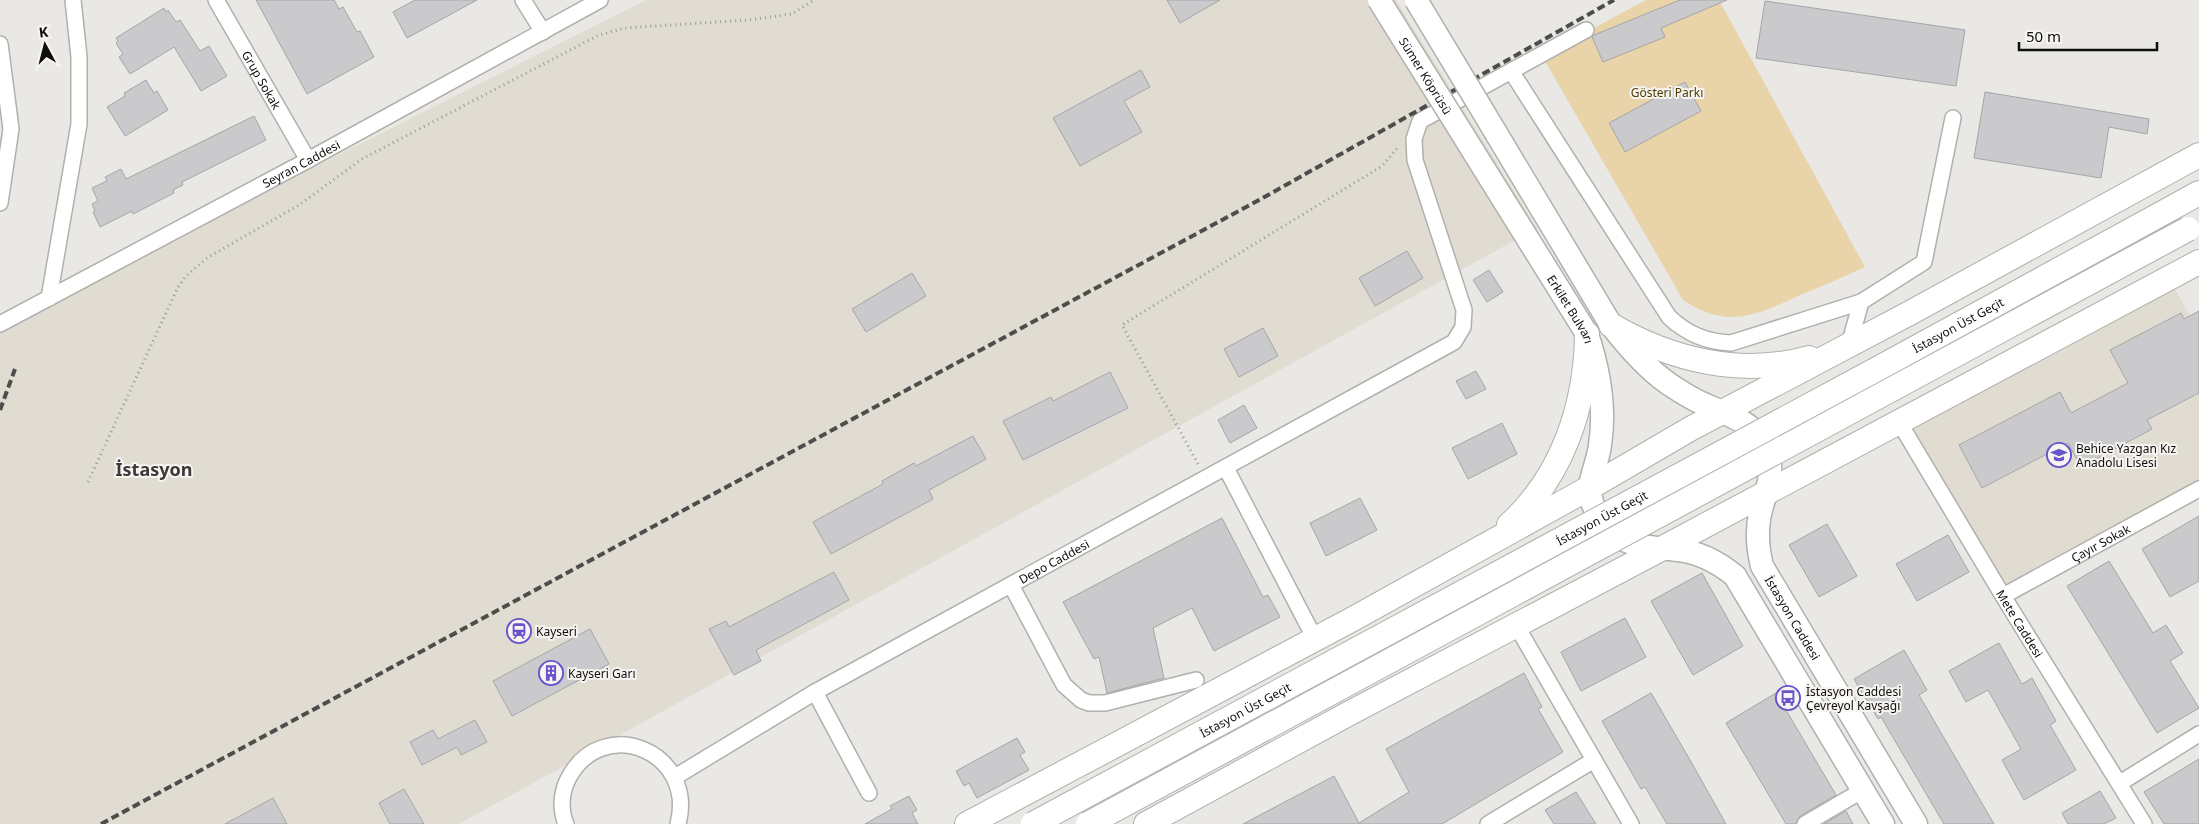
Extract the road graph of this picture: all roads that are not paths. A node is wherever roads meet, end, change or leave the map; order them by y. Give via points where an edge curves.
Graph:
1 (73, 0) edge
2 (216, 0) edge
3 (523, 0) edge
4 (600, 0) edge
5 (1379, 0) edge
6 (1416, 0) edge
7 (1586, 30) dead end
8 (543, 32) junction
9 (0, 44) edge
10 (1511, 71) junction
11 (5, 117) edge
12 (1953, 118) dead end
13 (1473, 151) joint
14 (2199, 155) edge
15 (308, 160) junction
16 (2199, 193) edge
17 (0, 203) edge
18 (2193, 226) edge
19 (2199, 262) edge
20 (49, 298) junction
21 (1861, 302) junction
22 (0, 324) edge
23 (1611, 325) junction
24 (1586, 334) junction
25 (1849, 345) junction
26 (1723, 412) junction
27 (1899, 422) junction
28 (1226, 468) junction
29 (1589, 488) junction
30 (2199, 489) edge
31 (1766, 493) junction
32 (1662, 549) junction
33 (1473, 552) junction
34 (1011, 585) junction
35 (2003, 596) junction
36 (1516, 625) junction
37 (1315, 639) junction
38 (1196, 680) dead end
39 (815, 692) junction
40 (2199, 734) edge
41 (1594, 760) junction
42 (675, 777) junction
43 (2120, 784) junction
44 (1863, 790) junction
45 (868, 793) dead end
46 (562, 823) edge
47 (678, 824) edge
48 (967, 824) edge
49 (1033, 824) edge
50 (1088, 824) edge
51 (1146, 824) edge
52 (1488, 824) edge
53 (1631, 824) edge
54 (1804, 824) edge
55 (1883, 824) edge
56 (1916, 824) edge
57 (2144, 824) edge

1 - 20 street via 79,57 79,124
2 - 15 street, Grup Sokak
3 - 8 street
4 - 8 street, Seyran Caddesi
5 - 13 main road, Sümer Köprüsü, bridge
6 - 23 main road, bridge
7 - 10 street
8 - 15 street, Seyran Caddesi
9 - 11 street
10 - 21 street via 1669,317 1687,332 1709,341 1731,343
10 - 28 street, Depo Caddesi via 1420,121 1414,140 1416,165 1464,310 1465,319 1454,342
11 - 17 street via 11,128
12 - 21 street via 1924,262
13 - 24 main road, Erkilet Bulvarı
14 - 25 highway
15 - 20 street, Seyran Caddesi
16 - 49 highway, İstasyon Üst Geçit, bridge
18 - 50 highway, İstasyon Üst Geçit, bridge
19 - 27 highway
20 - 22 street, Seyran Caddesi
21 - 25 street
23 - 25 highway via 1666,352 1732,365 1780,364 1819,356
23 - 26 main road via 1637,357 1669,384
24 - 29 main road, Erkilet Bulvarı via 1598,371 1602,402 1600,446
24 - 33 highway via 1584,385 1559,458 1536,494 1514,520
25 - 26 highway
26 - 29 highway
26 - 31 main road, İstasyon Caddesi via 1747,423 1764,443 1771,468
27 - 31 highway
27 - 35 street, Mete Caddesi
28 - 34 street, Depo Caddesi
28 - 37 street
29 - 32 main road via 1601,520 1617,536 1638,546
29 - 33 highway
30 - 35 street, Çayır Sokak
31 - 32 highway
31 - 56 main road, İstasyon Caddesi via 1757,534 1762,566
32 - 36 highway
32 - 44 main road via 1676,549 1706,557 1735,576
33 - 37 highway
34 - 38 street via 1064,685 1081,700 1105,703
34 - 39 street, Depo Caddesi
35 - 43 street, Mete Caddesi
36 - 41 street
36 - 51 highway
37 - 48 highway
39 - 42 street, Depo Caddesi
39 - 45 street
40 - 43 street
41 - 52 street
41 - 53 street
42 - 46 street via 659,758 648,751 624,745 600,749 579,763 569,778 563,796
42 - 47 street via 681,801
43 - 57 street, Mete Caddesi
44 - 54 street
44 - 55 main road

